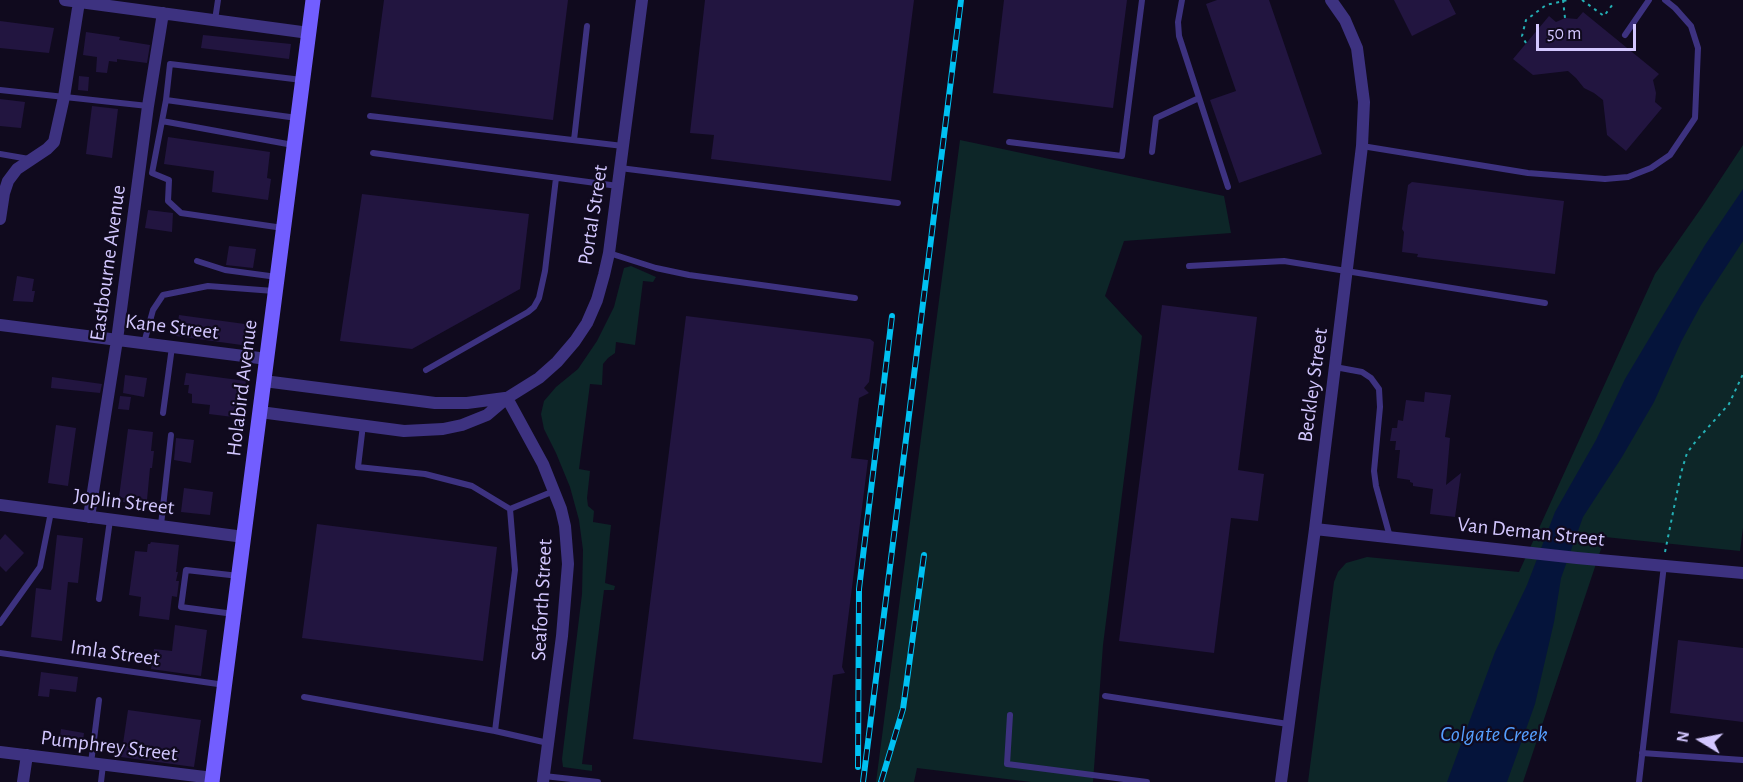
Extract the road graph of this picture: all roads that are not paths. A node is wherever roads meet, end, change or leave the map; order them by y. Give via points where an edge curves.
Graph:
1 (65, 0) edge
2 (218, 0) edge
3 (313, 0) edge
4 (642, 0) edge
5 (1142, 0) edge
6 (1182, 0) edge
7 (1331, 0) edge
8 (1649, 0) edge
9 (1665, 0) edge
10 (80, 2) junction
11 (163, 13) junction
12 (215, 20) junction
13 (587, 26) dead end
14 (309, 33) junction
15 (1625, 35) dead end
16 (303, 80) junction
17 (0, 90) edge
18 (64, 97) junction
19 (1199, 98) junction
20 (166, 100) junction
21 (148, 106) junction
22 (370, 116) dead end
23 (298, 118) junction
24 (162, 122) junction
25 (574, 140) junction
26 (1009, 142) dead end
27 (294, 145) junction
28 (623, 146) junction
29 (1362, 146) junction
30 (1152, 152) dead end
31 (373, 153) dead end
32 (0, 154) edge
33 (33, 159) junction
34 (620, 168) junction
35 (556, 178) junction
36 (618, 186) junction
37 (1228, 187) dead end
38 (898, 203) dead end
39 (0, 219) edge
40 (284, 228) junction
41 (609, 253) junction
42 (197, 261) dead end
43 (1189, 266) dead end
44 (1348, 271) junction
45 (276, 284) junction
46 (855, 298) dead end
47 (1545, 303) dead end
48 (0, 325) edge
49 (117, 340) junction
50 (144, 343) junction
51 (172, 347) junction
52 (267, 359) junction
53 (1335, 367) junction
54 (426, 370) dead end
55 (264, 381) junction
56 (507, 398) junction
57 (260, 412) junction
58 (163, 413) dead end
59 (363, 425) junction
60 (171, 435) dead end
61 (554, 491) junction
62 (0, 505) edge
63 (510, 509) junction
64 (51, 512) junction
65 (89, 517) junction
66 (110, 520) junction
67 (161, 526) junction
68 (1315, 529) junction
69 (244, 537) junction
70 (1390, 537) junction
71 (1664, 564) junction
72 (1743, 573) edge
73 (239, 576) junction
74 (99, 598) dead end
75 (234, 614) junction
76 (0, 623) edge
77 (0, 653) edge
78 (225, 685) junction
79 (1105, 696) dead end
80 (304, 697) dead end
81 (99, 700) dead end
82 (1010, 715) dead end
83 (1288, 724) junction
84 (495, 731) junction
85 (548, 743) junction
86 (0, 752) edge
87 (1642, 753) junction
88 (27, 755) junction
89 (1743, 760) edge
90 (97, 764) junction
91 (544, 779) edge
92 (212, 780) edge
93 (23, 782) edge
94 (101, 782) edge
95 (598, 782) edge
96 (1146, 782) edge
97 (1281, 782) edge
98 (1639, 782) edge

1 - 10 street
2 - 12 lane
3 - 14 main road, Holabird Avenue
4 - 28 street, Portal Street
5 - 26 lane via 1122,156
6 - 19 lane via 1179,36
7 - 29 street, Beckley Street via 1357,48 1364,102
8 - 15 lane
9 - 29 lane via 1691,26 1698,48 1695,118 1670,155 1651,168 1628,177 1605,179 1528,173
10 - 11 street
10 - 18 street
11 - 12 street
11 - 21 street, Eastbourne Avenue
12 - 14 street
13 - 25 lane
14 - 16 main road, Holabird Avenue
16 - 20 lane via 170,64
16 - 23 main road, Holabird Avenue
17 - 18 lane
18 - 21 lane
18 - 33 street via 54,142
19 - 30 lane via 1155,118
19 - 37 lane
20 - 23 lane
20 - 24 lane
21 - 49 street, Eastbourne Avenue
22 - 25 lane
23 - 27 main road, Holabird Avenue
24 - 27 lane
24 - 40 lane via 152,173 169,180 168,201 181,213
25 - 28 lane
27 - 40 main road, Holabird Avenue
28 - 34 street, Portal Street
29 - 44 street, Beckley Street
31 - 35 lane
32 - 33 lane
33 - 39 street via 16,169 8,181
34 - 36 street, Portal Street
34 - 38 lane
35 - 36 lane
35 - 54 lane via 545,271 534,307
36 - 41 street, Portal Street
40 - 45 main road, Holabird Avenue
41 - 46 lane via 689,275
41 - 56 street, Portal Street via 597,300 575,341 539,378
42 - 45 lane
43 - 44 lane via 1284,261
44 - 47 lane
44 - 53 street, Beckley Street
45 - 50 lane via 208,286 163,296 153,310
45 - 52 main road, Holabird Avenue
48 - 49 street, Kane Street
49 - 50 street, Kane Street
49 - 65 street, Eastbourne Avenue
50 - 51 street, Kane Street
51 - 52 street, Kane Street
51 - 58 lane
52 - 55 main road, Holabird Avenue
53 - 68 street, Beckley Street
53 - 70 lane via 1362,372 1371,378 1381,396 1374,471
55 - 56 street, Portal Street via 435,403
55 - 57 main road, Holabird Avenue
56 - 59 street, Portal Street via 488,415 443,429 404,431
56 - 61 street, Seaforth Street
57 - 59 street, Portal Street
57 - 69 main road, Holabird Avenue
59 - 63 lane via 358,467 425,474 472,486
60 - 67 lane
61 - 63 lane
61 - 85 street, Seaforth Street via 565,526 568,564
62 - 64 street, Joplin Street
63 - 84 lane via 515,570
64 - 65 street, Joplin Street
64 - 76 lane via 40,567
65 - 66 street, Joplin Street
66 - 67 street, Joplin Street
66 - 74 lane
67 - 69 street, Joplin Street
68 - 70 street, Van Deman Street
68 - 83 street, Beckley Street
69 - 73 main road, Holabird Avenue
70 - 71 street, Van Deman Street
71 - 72 street, Van Deman Street
71 - 87 lane
73 - 75 main road, Holabird Avenue
73 - 75 lane via 186,570 181,607
75 - 78 main road, Holabird Avenue
77 - 78 lane, Imla Street
78 - 92 main road, Holabird Avenue
79 - 83 lane
80 - 84 lane
81 - 90 lane
82 - 96 lane via 1007,764
83 - 97 street, Beckley Street
84 - 85 lane
85 - 91 street, Seaforth Street
86 - 88 street, Pumphrey Street
87 - 89 lane
87 - 98 lane
88 - 90 street, Pumphrey Street
88 - 93 street
90 - 92 street, Pumphrey Street
90 - 94 lane
91 - 95 lane

